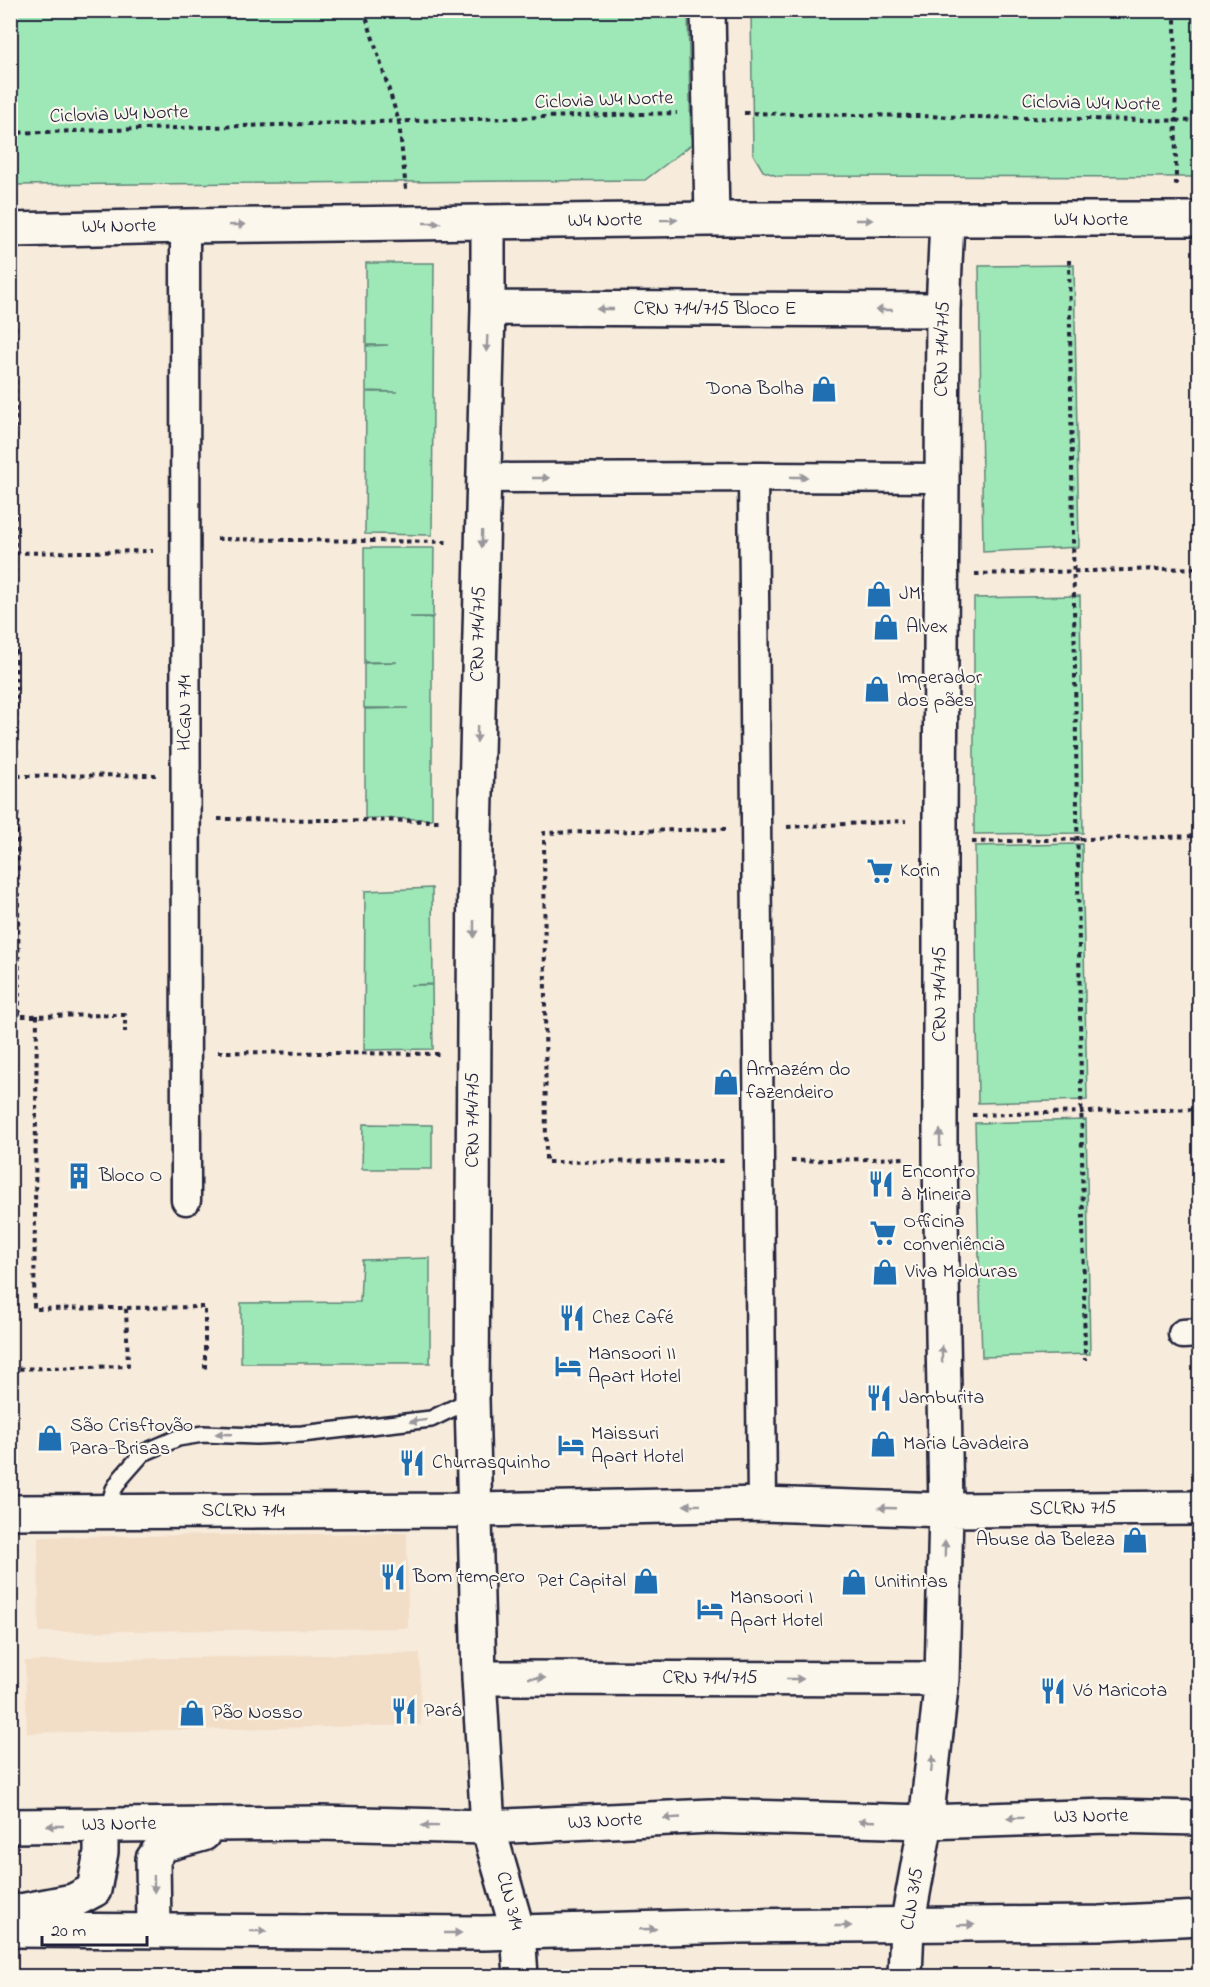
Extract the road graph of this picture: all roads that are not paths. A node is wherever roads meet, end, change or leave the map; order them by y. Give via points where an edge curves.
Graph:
1 (708, 10) edge
2 (712, 219) junction
3 (1188, 219) edge
4 (946, 220) junction
5 (488, 223) junction
6 (184, 226) junction
7 (13, 244) edge
8 (488, 308) junction
9 (943, 310) junction
10 (753, 477) junction
11 (483, 478) junction
12 (942, 478) junction
13 (186, 1200) dead end
14 (472, 1399) junction
15 (762, 1504) junction
16 (1200, 1508) edge
17 (476, 1510) junction
18 (946, 1510) junction
19 (10, 1512) edge
20 (106, 1512) junction
21 (479, 1678) junction
22 (942, 1679) junction
23 (1200, 1818) edge
24 (926, 1822) junction
25 (239, 1824) junction
26 (10, 1826) edge
27 (100, 1826) junction
28 (488, 1827) junction
29 (1200, 1904) edge
30 (10, 1913) edge
31 (1200, 1918) edge
32 (1099, 1923) junction
33 (907, 1926) junction
34 (10, 1930) edge
35 (154, 1930) junction
36 (518, 1932) junction
37 (521, 1977) edge
38 (905, 1977) edge

1 - 2 street
2 -> 4 street, W4 Norte
5 -> 2 street, W4 Norte
3 - 4 street, W4 Norte
4 - 9 street, CRN 714/715
6 -> 5 street, W4 Norte
5 - 8 street, CRN 714/715
6 - 7 street, W4 Norte
6 - 13 street, HCGN 714
9 -> 8 street, CRN 714/715 Bloco E
8 -> 11 street, CRN 714/715
9 - 12 street, CRN 714/715
11 -> 10 street
10 -> 12 street
10 - 15 street
11 -> 14 street, CRN 714/715 via 475,836
18 -> 12 street, CRN 714/715 via 940,1157
14 - 17 street, CRN 714/715
14 -> 20 lane via 431,1419 302,1434 203,1434 178,1438 143,1453 114,1489
15 -> 17 street
18 -> 15 street
16 - 18 street, SCLRN 715
17 - 20 street, SCLRN 714
17 - 21 street, CRN 714/715
22 -> 18 street, CRN 714/715
19 - 20 street, SCLRN 714
21 -> 22 street, CRN 714/715
21 - 28 street, CRN 714/715
24 -> 22 street, CRN 714/715
23 -> 24 street, W3 Norte via 1107,1816
24 -> 28 street, W3 Norte via 710,1816
24 - 33 street, CLN 315
25 - 27 street, W3 Norte
28 -> 25 street, W3 Norte
25 -> 35 street via 163,1845 153,1859
27 -> 26 street, W3 Norte
27 - 30 street via 102,1852 93,1890 73,1901
28 - 36 street, CLN 314
29 - 32 street
31 - 32 street
33 -> 32 street
36 -> 33 street
33 - 38 street, CLN 315
34 - 35 street
35 -> 36 street
36 - 37 street, CLN 314

